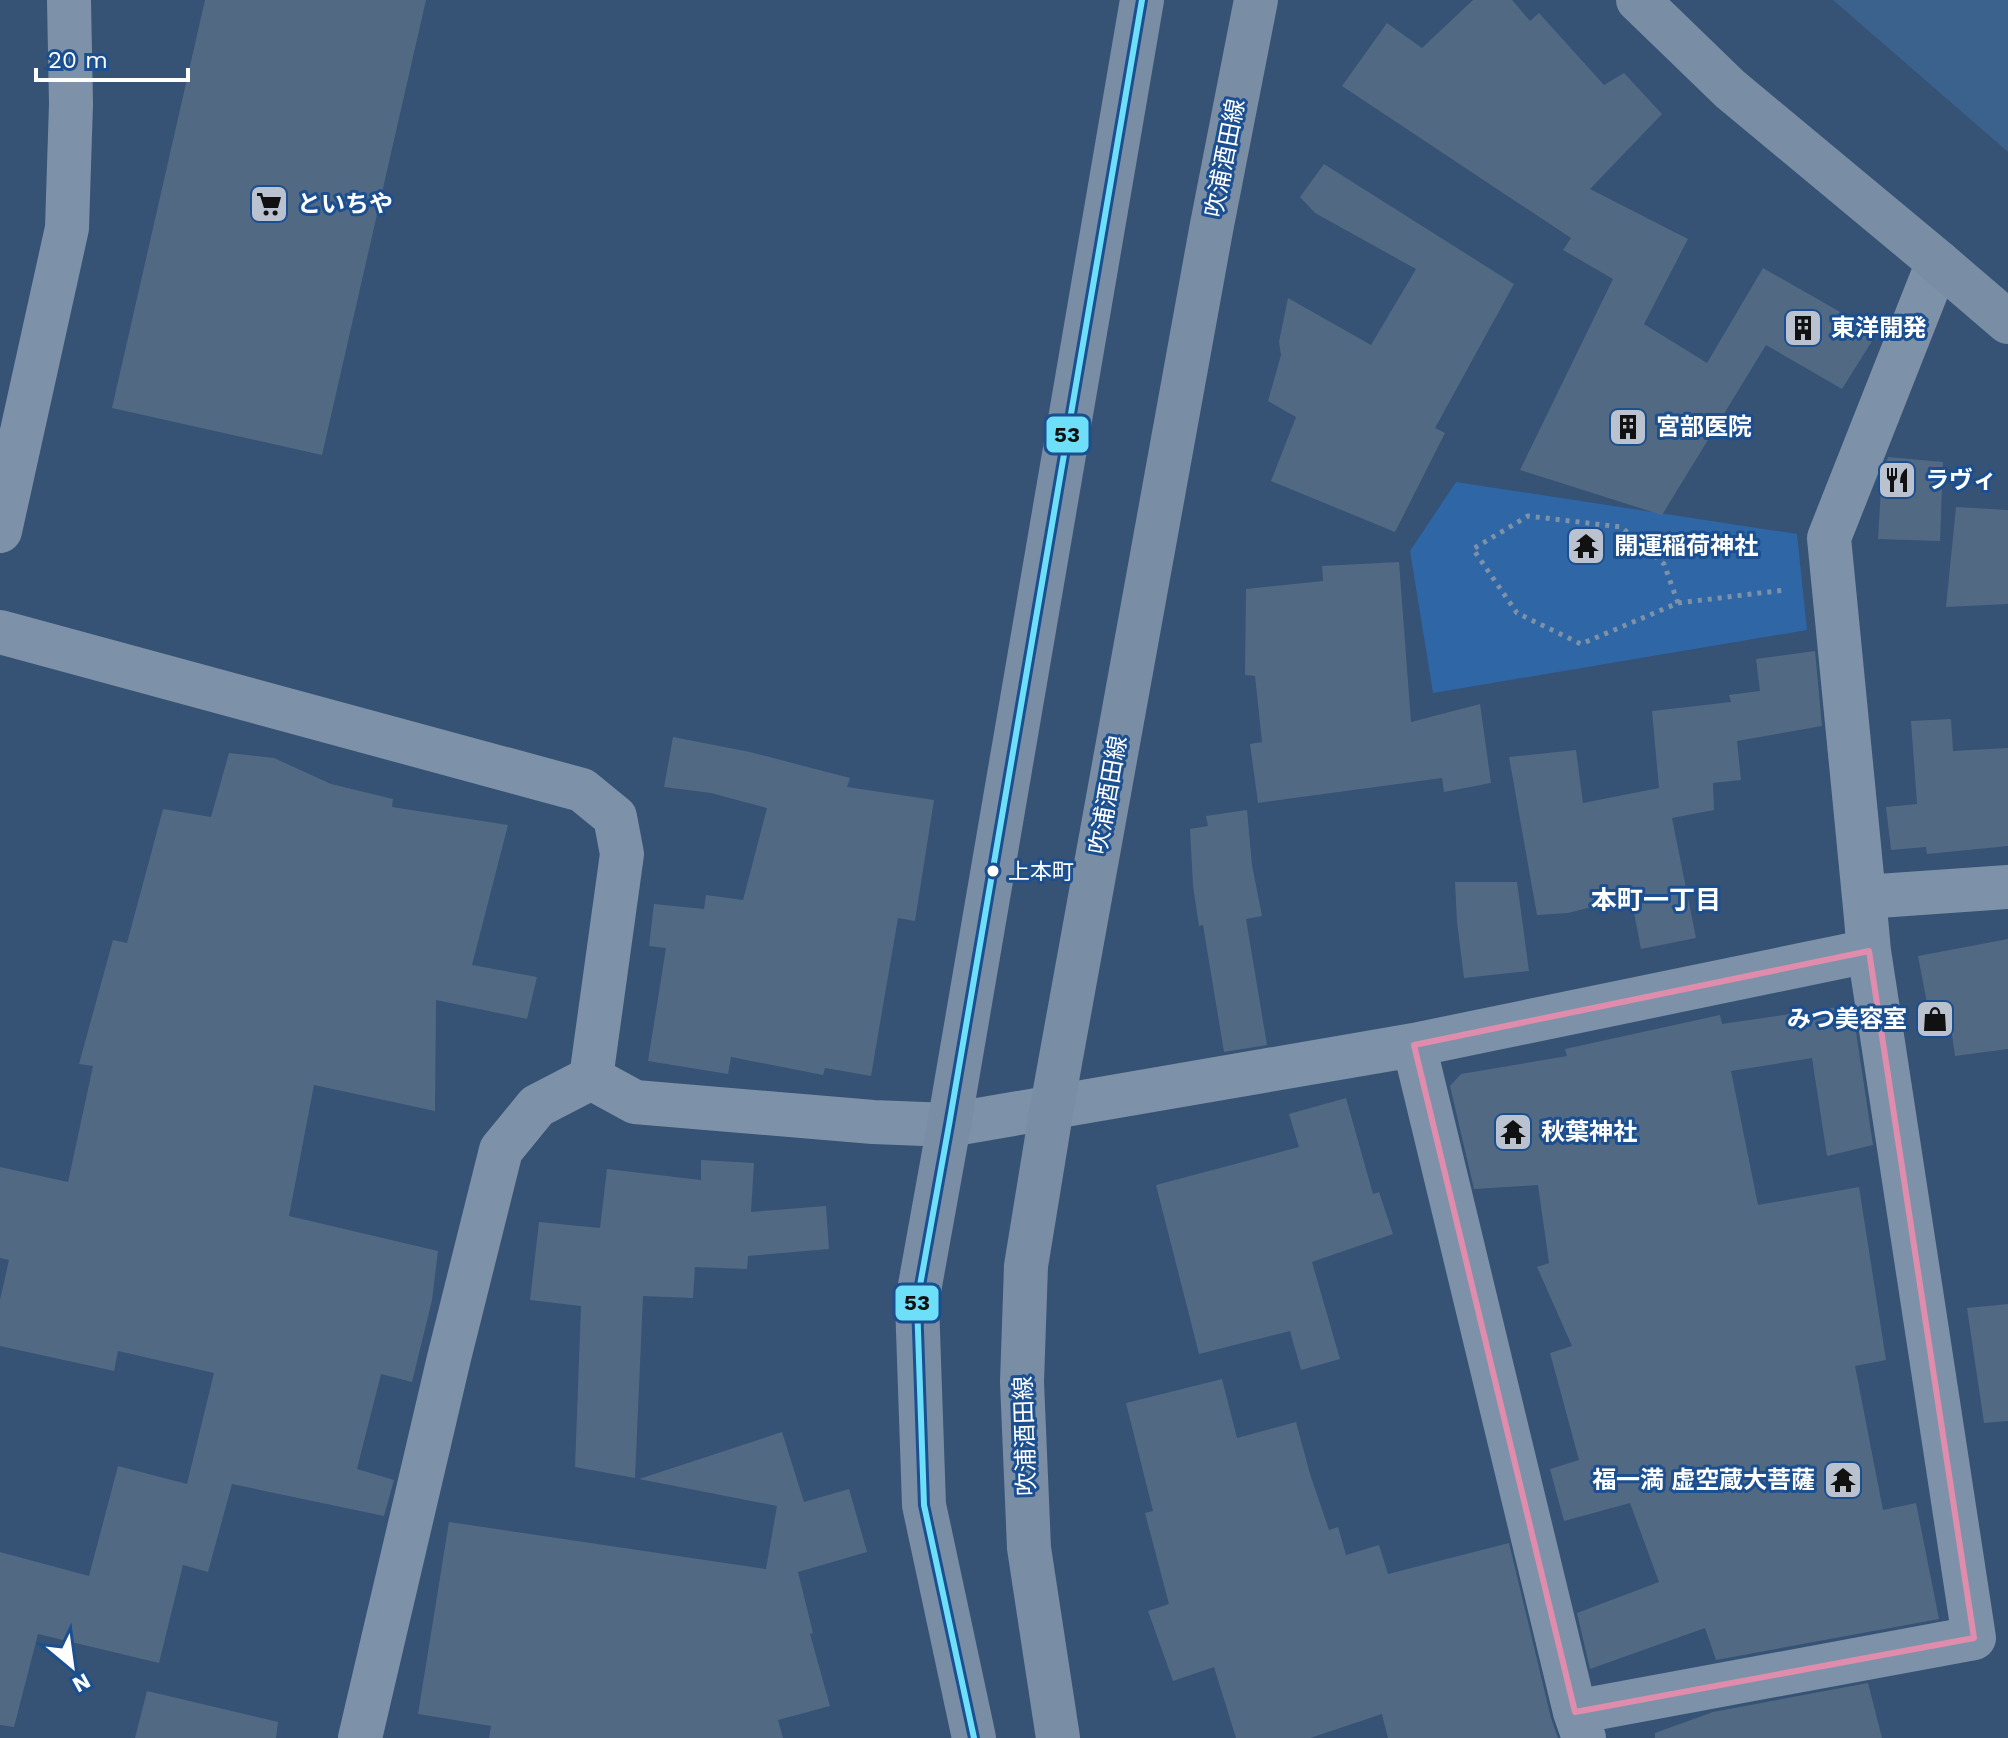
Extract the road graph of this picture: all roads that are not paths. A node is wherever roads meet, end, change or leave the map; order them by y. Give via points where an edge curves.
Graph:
1 (69, 0) edge
2 (1142, 0) edge
3 (1256, 0) edge
4 (1638, 0) edge
5 (1938, 262) junction
6 (2008, 322) edge
7 (0, 531) edge
8 (0, 622) edge
9 (0, 632) edge
10 (2008, 887) edge
11 (1864, 897) junction
12 (1869, 951) junction
13 (1414, 1045) junction
14 (591, 1078) junction
15 (1052, 1107) junction
16 (949, 1125) junction
17 (1579, 1725) edge
18 (360, 1738) edge
19 (974, 1738) edge
20 (1058, 1738) edge

1 - 7 street via 67,228
2 - 16 main road
3 - 15 main road, 吹浦酒田線
4 - 5 main road via 1730,89
5 - 6 main road
5 - 11 street via 1829,538
8 - 9 street
9 - 14 street via 582,790 615,817 622,854
10 - 11 street
11 - 12 street
12 - 13 street
12 - 17 street via 1974,1638
13 - 15 street
13 - 17 street
14 - 16 street via 635,1102
14 - 18 street via 537,1106 501,1150
15 - 16 street
15 - 20 main road, 吹浦酒田線 via 1026,1266 1022,1382 1029,1548
16 - 19 main road via 917,1302 924,1505

